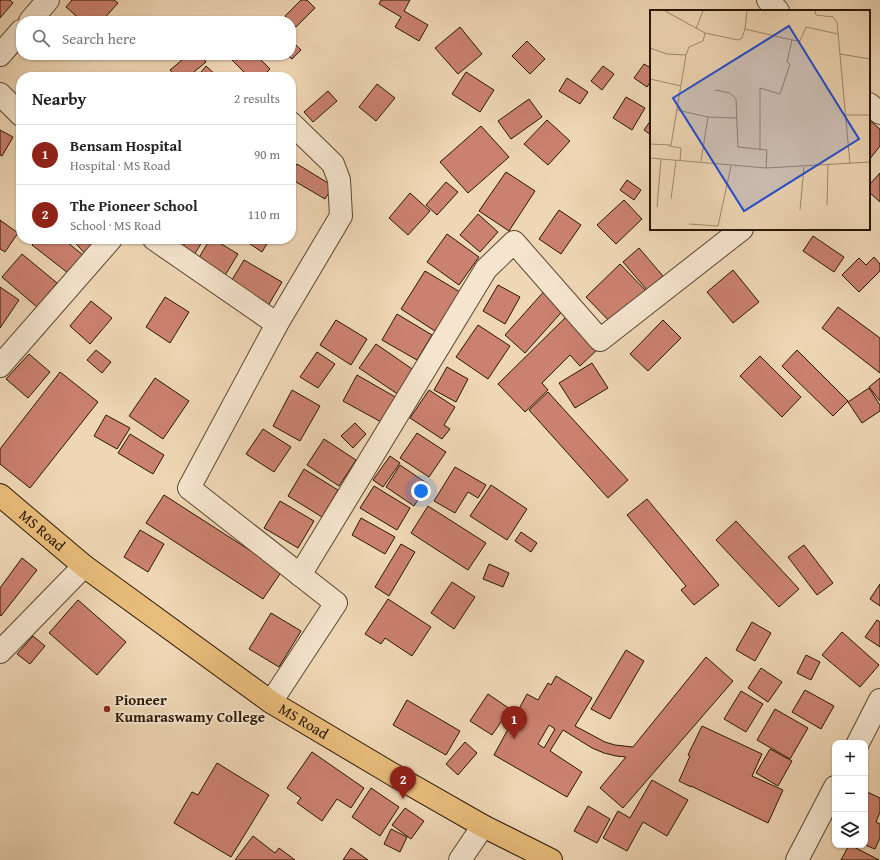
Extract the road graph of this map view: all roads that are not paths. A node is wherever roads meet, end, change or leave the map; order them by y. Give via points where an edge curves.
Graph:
1 (48, 0) edge
2 (768, 0) edge
3 (777, 10) edge
4 (34, 16) edge
5 (16, 37) edge
6 (0, 55) edge
7 (0, 94) edge
8 (870, 105) edge
9 (16, 110) edge
10 (880, 113) edge
11 (296, 129) edge
12 (741, 230) edge
13 (107, 244) edge
14 (161, 244) edge
15 (277, 324) junction
16 (0, 366) edge
17 (0, 494) edge
18 (84, 566) junction
19 (300, 574) junction
20 (0, 652) edge
21 (880, 700) edge
22 (271, 702) junction
23 (860, 740) edge
24 (832, 793) edge
25 (483, 826) junction
26 (460, 860) edge
27 (551, 860) edge
28 (797, 860) edge

1 - 4 street
2 - 3 street
5 - 6 street
7 - 9 street
8 - 10 street
11 - 15 street via 333,164 339,180 341,216
12 - 19 street via 600,340 514,242 486,269
13 - 16 street
14 - 15 street
15 - 19 street via 189,488
17 - 18 highway, MS Road
18 - 20 street
18 - 22 highway, MS Road
19 - 22 street via 336,603
21 - 23 street
22 - 25 highway, MS Road
24 - 28 street
25 - 26 street
25 - 27 highway, MS Road

